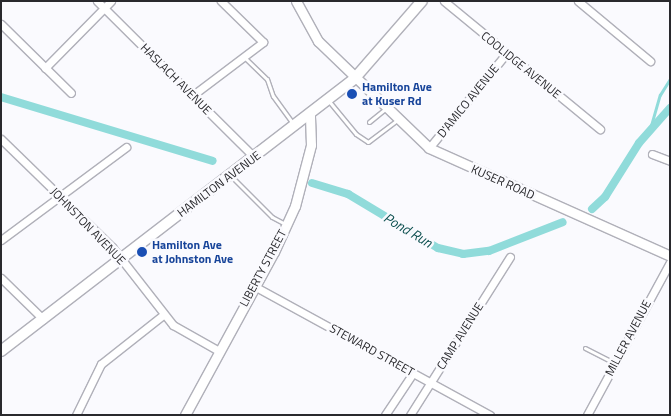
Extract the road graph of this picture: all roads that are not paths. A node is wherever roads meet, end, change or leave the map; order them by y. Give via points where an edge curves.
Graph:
1 (97, 1) edge
2 (111, 1) edge
3 (220, 1) edge
4 (296, 1) edge
5 (422, 1) edge
6 (444, 1) edge
7 (578, 1) edge
8 (104, 8) junction
9 (1, 24) edge
10 (506, 54) junction
11 (244, 57) junction
12 (650, 61) dead end
13 (45, 68) junction
14 (355, 78) junction
15 (71, 94) dead end
16 (193, 95) junction
17 (328, 99) junction
18 (387, 108) junction
19 (310, 112) junction
20 (398, 119) junction
21 (369, 122) dead end
22 (294, 125) junction
23 (600, 129) dead end
24 (1, 139) edge
25 (126, 147) dead end
26 (429, 148) junction
27 (652, 154) dead end
28 (254, 157) junction
29 (670, 161) edge
30 (230, 175) junction
31 (60, 196) junction
32 (287, 225) junction
33 (1, 240) edge
34 (670, 256) edge
35 (510, 257) dead end
36 (121, 258) junction
37 (670, 262) edge
38 (1, 278) edge
39 (254, 286) junction
40 (164, 315) junction
41 (43, 319) junction
42 (585, 348) dead end
43 (1, 351) edge
44 (218, 351) junction
45 (614, 364) junction
46 (413, 373) junction
47 (431, 382) junction
48 (76, 415) edge
49 (185, 415) edge
50 (385, 415) edge
51 (410, 415) edge
52 (490, 415) edge
53 (587, 415) edge

1 - 8 street, HASLACH AVENUE
2 - 8 street
3 - 11 street via 263,42
4 - 14 street, KUSER ROAD via 314,37
5 - 14 main road, HAMILTON AVENUE
6 - 10 street, COOLIDGE AVENUE
7 - 12 street
8 - 13 street
8 - 16 street, HASLACH AVENUE
9 - 13 street
10 - 23 street, COOLIDGE AVENUE
10 - 26 street, D'AMICO AVENUE
11 - 16 street
11 - 22 lane via 266,79 272,96
13 - 15 street
14 - 17 main road, HAMILTON AVENUE
14 - 18 street, KUSER ROAD
16 - 28 street, HASLACH AVENUE
17 - 19 main road, HAMILTON AVENUE
17 - 20 lane via 356,134 368,142
18 - 20 street, KUSER ROAD
18 - 21 lane
19 - 22 main road, HAMILTON AVENUE
19 - 32 street, LIBERTY STREET via 311,145 301,188
20 - 26 street, KUSER ROAD
22 - 28 main road, HAMILTON AVENUE
24 - 31 street, JOHNSTON AVENUE
25 - 31 street
26 - 34 street, KUSER ROAD
27 - 29 street
28 - 30 main road, HAMILTON AVENUE
30 - 32 lane via 265,211
30 - 36 main road, HAMILTON AVENUE
31 - 33 street
31 - 36 street, JOHNSTON AVENUE
32 - 39 street, LIBERTY STREET
35 - 47 street, CAMP AVENUE
36 - 40 street, JOHNSTON AVENUE
36 - 41 main road, HAMILTON AVENUE
37 - 45 street, MILLER AVENUE
38 - 41 street
39 - 44 street, LIBERTY STREET
39 - 46 street, STEWARD STREET
40 - 44 street, JOHNSTON AVENUE via 182,332
40 - 48 street via 102,364
41 - 43 main road, HAMILTON AVENUE
42 - 45 lane
44 - 49 street, LIBERTY STREET
45 - 53 street, MILLER AVENUE
46 - 47 street, STEWARD STREET
46 - 50 street
47 - 51 street, CAMP AVENUE
47 - 52 street, STEWARD STREET

